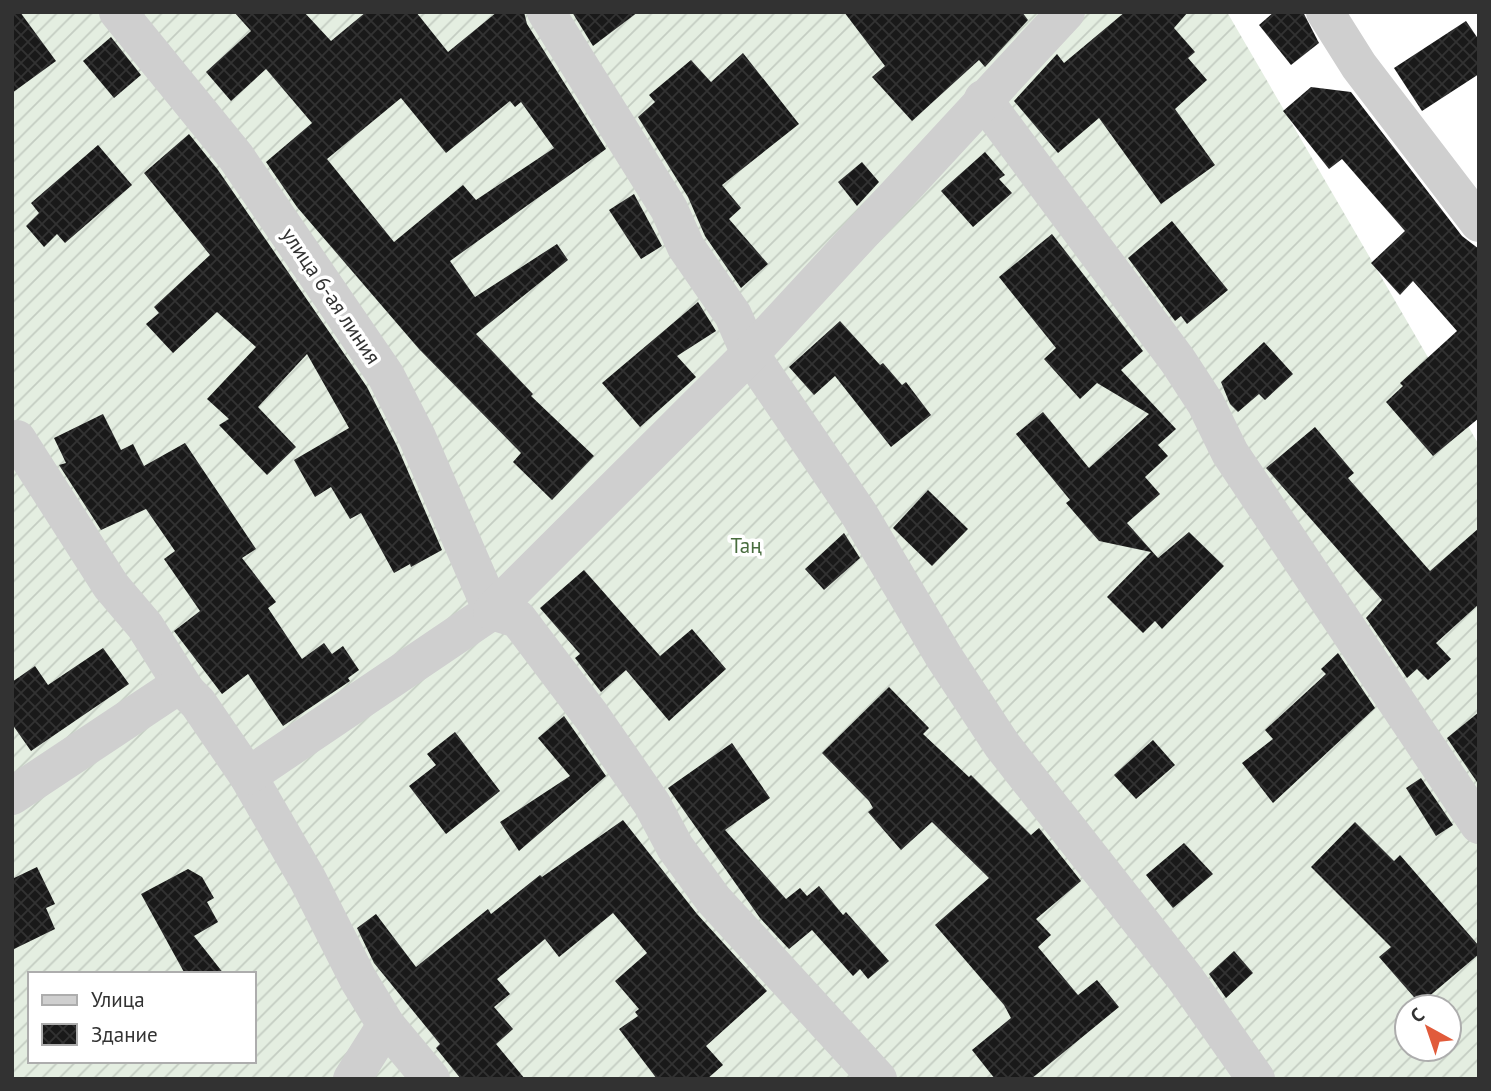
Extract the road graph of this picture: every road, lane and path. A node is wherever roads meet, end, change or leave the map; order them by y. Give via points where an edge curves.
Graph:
1 (118, 12) edge
2 (545, 12) edge
3 (1066, 12) edge
4 (1325, 12) edge
5 (983, 99) junction
6 (1479, 223) edge
7 (750, 354) junction
8 (17, 439) dead end
9 (492, 611) junction
10 (186, 691) junction
11 (248, 776) junction
12 (12, 796) edge
13 (1479, 825) edge
14 (386, 1025) junction
15 (352, 1079) edge
16 (430, 1079) edge
17 (878, 1079) edge
18 (1256, 1079) edge

1 - 9 street, улица 6-ая линия via 236,157 386,376
2 - 7 street via 669,209 686,247 733,314
3 - 5 street
4 - 6 street via 1359,66
5 - 7 street
5 - 13 street via 1178,361 1244,475
7 - 9 street
7 - 18 street via 859,514 1002,745 1185,978
8 - 10 street via 111,586 145,625
9 - 11 street
9 - 17 street via 518,619 592,717 713,899
10 - 11 street
10 - 12 street via 173,689
11 - 14 street
14 - 15 street
14 - 16 street

